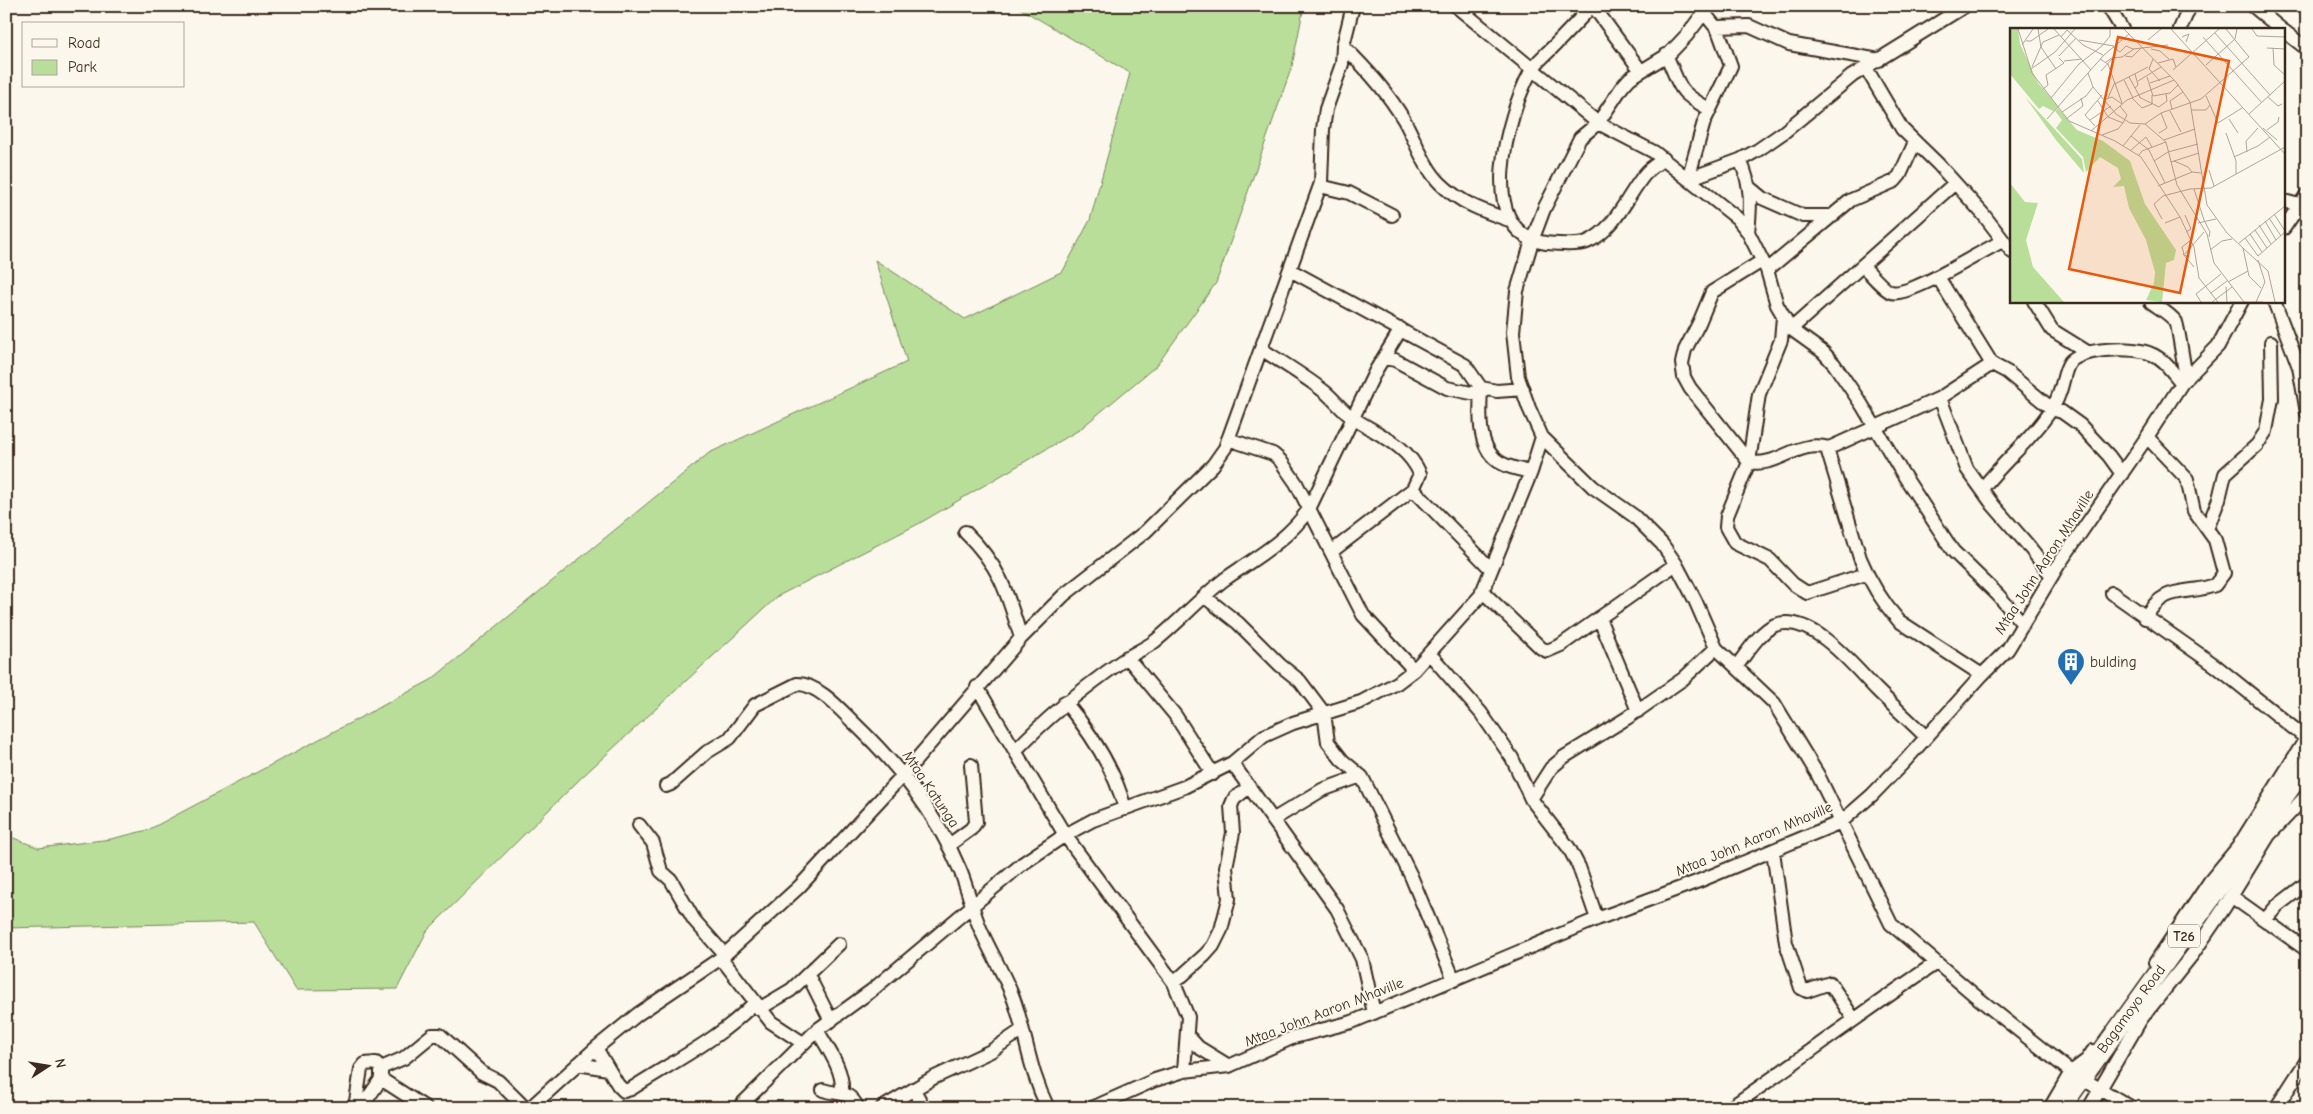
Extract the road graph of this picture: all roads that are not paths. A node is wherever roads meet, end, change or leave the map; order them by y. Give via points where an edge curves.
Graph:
1 (1354, 6) edge
2 (1456, 6) edge
3 (1593, 6) edge
4 (1965, 6) edge
5 (2108, 6) edge
6 (2190, 6) edge
7 (2253, 6) edge
8 (1707, 10) edge
9 (1716, 27) junction
10 (2121, 28) edge
11 (2180, 28) edge
12 (2280, 28) edge
13 (2286, 33) edge
14 (1343, 46) junction
15 (2307, 49) edge
16 (1666, 55) junction
17 (1879, 60) junction
18 (1653, 65) junction
19 (1866, 68) junction
20 (1531, 70) junction
21 (1641, 71) junction
22 (1673, 71) junction
23 (1709, 109) junction
24 (1598, 123) junction
25 (1915, 142) junction
26 (1664, 160) junction
27 (1740, 160) junction
28 (1688, 179) junction
29 (1955, 183) junction
30 (1320, 186) junction
31 (1750, 188) junction
32 (2307, 194) edge
33 (2286, 202) edge
34 (2299, 205) junction
35 (1392, 215) dead end
36 (1833, 216) junction
37 (1509, 220) junction
38 (2286, 225) edge
39 (1748, 232) junction
40 (1532, 241) junction
41 (2003, 241) junction
42 (2010, 250) edge
43 (1765, 265) junction
44 (1863, 266) junction
45 (1290, 270) junction
46 (1938, 277) junction
47 (2035, 302) edge
48 (2150, 302) edge
49 (2241, 302) edge
50 (2274, 302) edge
51 (1783, 317) junction
52 (1401, 329) junction
53 (1791, 329) junction
54 (2271, 342) dead end
55 (1261, 349) junction
56 (2089, 353) junction
57 (1384, 358) junction
58 (1992, 364) junction
59 (2184, 380) junction
60 (1523, 388) junction
61 (1481, 392) junction
62 (1940, 398) junction
63 (2052, 409) junction
64 (2307, 413) edge
65 (1354, 419) junction
66 (1875, 427) junction
67 (1542, 437) junction
68 (2147, 437) junction
69 (1228, 439) junction
70 (1829, 448) junction
71 (1749, 462) junction
72 (1531, 472) junction
73 (2122, 474) junction
74 (1413, 489) junction
75 (1982, 489) junction
76 (1309, 509) junction
77 (2207, 529) junction
78 (965, 532) dead end
79 (1331, 552) junction
80 (1676, 564) junction
81 (1491, 569) junction
82 (1866, 574) junction
83 (2052, 576) junction
84 (1482, 591) junction
85 (2112, 593) dead end
86 (1205, 597) junction
87 (1599, 618) junction
88 (2146, 618) junction
89 (2023, 624) junction
90 (1021, 638) junction
91 (1716, 648) junction
92 (1429, 653) junction
93 (1128, 658) junction
94 (1736, 667) junction
95 (1414, 670) junction
96 (1982, 674) junction
97 (977, 687) junction
98 (1065, 702) junction
99 (1638, 711) junction
100 (1324, 713) junction
101 (1926, 737) junction
102 (2307, 738) edge
103 (1014, 751) junction
104 (1232, 764) junction
105 (971, 765) dead end
106 (2307, 765) edge
107 (1213, 774) junction
108 (903, 775) junction
109 (1360, 776) junction
110 (666, 786) dead end
111 (1249, 787) junction
112 (2307, 795) edge
113 (1531, 798) junction
114 (1125, 809) junction
115 (1274, 819) junction
116 (1841, 822) junction
117 (639, 825) dead end
118 (1065, 836) junction
119 (949, 846) junction
120 (1773, 851) junction
121 (2307, 883) edge
122 (2231, 896) junction
123 (970, 906) junction
124 (1596, 919) junction
125 (2265, 920) junction
126 (839, 944) dead end
127 (2307, 950) edge
128 (723, 957) junction
129 (1936, 963) junction
130 (808, 975) junction
131 (1454, 980) junction
132 (1174, 984) junction
133 (757, 1006) junction
134 (1374, 1013) junction
135 (1853, 1018) junction
136 (831, 1021) junction
137 (817, 1030) junction
138 (1022, 1030) junction
139 (1188, 1036) junction
140 (803, 1043) junction
141 (596, 1048) junction
142 (2307, 1060) edge
143 (578, 1064) junction
144 (1229, 1066) junction
145 (608, 1069) junction
146 (1184, 1071) junction
147 (381, 1073) junction
148 (2077, 1074) junction
149 (2101, 1089) junction
150 (824, 1090) dead end
151 (914, 1090) junction
152 (842, 1093) junction
153 (355, 1108) edge
154 (361, 1108) edge
155 (426, 1108) edge
156 (525, 1108) edge
157 (530, 1108) edge
158 (738, 1108) edge
159 (858, 1108) edge
160 (882, 1108) edge
161 (924, 1108) edge
162 (1048, 1108) edge
163 (1092, 1108) edge
164 (1730, 1108) edge
165 (2050, 1108) edge
166 (2061, 1108) edge
167 (2090, 1108) edge
168 (2132, 1108) edge
169 (2276, 1108) edge

1 - 14 street
2 - 20 street
3 - 20 street
3 - 21 street
4 - 17 street
5 - 10 street
6 - 11 street
7 - 12 street
8 - 9 street
8 - 16 street
9 - 17 street via 1749,26 1789,44
9 - 23 street via 1731,66
13 - 15 street
14 - 30 street via 1342,64 1326,109
14 - 37 street via 1375,80 1402,117 1429,170 1440,183 1462,201
16 - 18 street
16 - 22 street
17 - 19 street
18 - 21 street
18 - 22 street
19 - 25 street via 1894,119
19 - 27 street via 1784,132
20 - 24 street
20 - 37 street via 1521,90 1504,158 1501,187
21 - 24 street via 1622,87
22 - 23 street via 1684,94
23 - 28 street
24 - 26 street
24 - 40 street via 1580,138
25 - 29 street
25 - 36 street via 1895,181 1851,200
26 - 28 street
26 - 40 street via 1644,175 1620,214 1588,242
27 - 28 street
27 - 31 street
28 - 39 street via 1737,218
29 - 41 street
29 - 44 street
30 - 35 street via 1349,193
30 - 45 street
31 - 36 street via 1762,198 1804,216
31 - 39 street
32 - 34 street
33 - 34 street
34 - 38 street
36 - 43 street
37 - 40 street
39 - 43 street
40 - 60 street via 1517,291 1513,332 1518,377
41 - 42 street
41 - 46 street
43 - 51 street
43 - 71 street via 1712,292 1682,363 1690,388
44 - 46 street via 1892,293
44 - 53 street
45 - 52 street
45 - 55 street
46 - 58 street
47 - 56 street via 2052,330
48 - 59 street via 2178,323
49 - 59 street, Mtaa John Aaron Mhaville via 2218,346
50 - 64 street via 2299,367
51 - 53 street
51 - 71 street via 1781,340 1759,394
52 - 57 street
52 - 61 street via 1435,351 1465,365
53 - 66 street via 1834,364
54 - 77 street via 2272,399 2266,431 2257,445 2225,474
55 - 65 street via 1326,392
55 - 69 street
56 - 59 street via 2128,349 2152,354
56 - 63 street via 2074,358 2068,364
57 - 61 street via 1395,360 1447,388
57 - 65 street
58 - 62 street
58 - 63 street via 2007,372
59 - 68 street, Mtaa John Aaron Mhaville
60 - 61 street
60 - 67 street
61 - 72 street via 1479,418 1488,450 1500,463
62 - 66 street
62 - 75 street via 1963,462
63 - 73 street via 2080,425
63 - 75 street
65 - 74 street via 1380,433 1412,460 1420,474
65 - 76 street
66 - 70 street
66 - 89 street via 1953,551
67 - 72 street
67 - 80 street via 1593,487 1648,529
68 - 73 street, Mtaa John Aaron Mhaville
68 - 77 street via 2187,479 2194,510
69 - 76 street via 1273,454 1280,460
69 - 90 street via 1213,465 1146,532 1064,595
70 - 71 street via 1801,447 1757,464
70 - 82 street via 1828,456
71 - 82 street via 1727,516 1727,533 1735,543 1770,560 1793,584 1807,593
72 - 81 street
73 - 83 street, Mtaa John Aaron Mhaville
74 - 79 street
74 - 81 street
75 - 83 street
76 - 79 street
76 - 86 street via 1299,524 1283,538
77 - 88 street via 2218,547 2223,577 2208,587 2181,590 2159,600
78 - 90 street via 998,570
79 - 95 street via 1363,615
80 - 87 street
80 - 91 street
81 - 84 street
82 - 96 street via 1899,621
83 - 89 street, Mtaa John Aaron Mhaville
84 - 87 street via 1547,651
84 - 92 street via 1476,604
85 - 88 street
86 - 93 street via 1177,624
86 - 100 street via 1300,681
87 - 99 street
88 - 102 street via 2216,666
89 - 96 street, Mtaa John Aaron Mhaville via 2008,649
90 - 97 street
91 - 94 street
91 - 99 street via 1683,679
92 - 95 street
92 - 113 street via 1493,730 1512,758
93 - 98 street
93 - 107 street via 1175,715
94 - 101 street via 1765,632 1776,625 1790,624 1808,629 1837,648
94 - 116 street via 1774,703 1818,775
95 - 100 street via 1361,702
96 - 101 street, Mtaa John Aaron Mhaville
97 - 103 street
97 - 108 street
98 - 103 street
98 - 114 street via 1104,758
99 - 113 street via 1564,757 1551,768
100 - 104 street via 1264,736
100 - 109 street via 1328,742
101 - 116 street, Mtaa John Aaron Mhaville via 1872,795
102 - 148 street via 2238,847 2210,881
103 - 118 street
104 - 107 street
104 - 111 street
105 - 119 street via 976,822 971,830
106 - 148 highway, Bagamoyo Road / T26
107 - 114 street
108 - 110 street, Mtaa Katunga via 889,756 847,715 804,683 755,705 730,738 707,752
108 - 119 street, Mtaa Katunga via 940,827
108 - 128 street via 799,887
109 - 115 street via 1322,790
109 - 131 street via 1411,876
111 - 115 street
111 - 132 street via 1234,799 1231,806 1233,833 1226,867 1229,898 1221,930 1214,946
112 - 122 street via 2269,835
113 - 124 street via 1569,848 1579,867
114 - 118 street via 1080,826
115 - 134 street via 1337,909 1362,959
116 - 120 street, Mtaa John Aaron Mhaville
116 - 129 street via 1891,924
117 - 128 street via 652,843 661,871 671,880 694,920
118 - 123 street via 1022,864
118 - 132 street
119 - 123 street, Mtaa Katunga via 961,872
120 - 124 street, Mtaa John Aaron Mhaville
120 - 135 street via 1786,943 1801,988 1807,991 1830,983
121 - 125 street via 2276,906
122 - 125 street
122 - 149 street via 2192,955 2141,1019
123 - 136 street
123 - 138 street, Mtaa Katunga via 1013,998
124 - 131 street, Mtaa John Aaron Mhaville
125 - 127 street
126 - 130 street
128 - 133 street
128 - 141 street via 638,1014
129 - 135 street
129 - 148 street
130 - 133 street via 791,990
130 - 136 street
131 - 134 street, Mtaa John Aaron Mhaville
132 - 139 street via 1188,1017
133 - 140 street via 771,1022
133 - 145 street via 631,1089 621,1090
134 - 144 street, Mtaa John Aaron Mhaville via 1294,1037
135 - 164 street via 1818,1047
136 - 137 street
137 - 140 street
137 - 152 street via 843,1081
138 - 151 street via 991,1051
138 - 162 street, Mtaa Katunga via 1034,1077
139 - 144 street via 1198,1047
139 - 146 street
140 - 158 street
141 - 143 street
141 - 145 street
142 - 169 street
143 - 145 street
143 - 157 street
144 - 146 street, Mtaa John Aaron Mhaville
146 - 163 street, Mtaa John Aaron Mhaville
147 - 153 street via 372,1062 362,1066
147 - 154 street
147 - 155 street
147 - 156 street via 432,1035 440,1035 482,1073 498,1081
148 - 149 street
148 - 165 street
148 - 166 highway, Bagamoyo Road / T26
149 - 167 street
149 - 168 street
150 - 152 street
151 - 160 street
151 - 161 street
152 - 159 street via 852,1097

